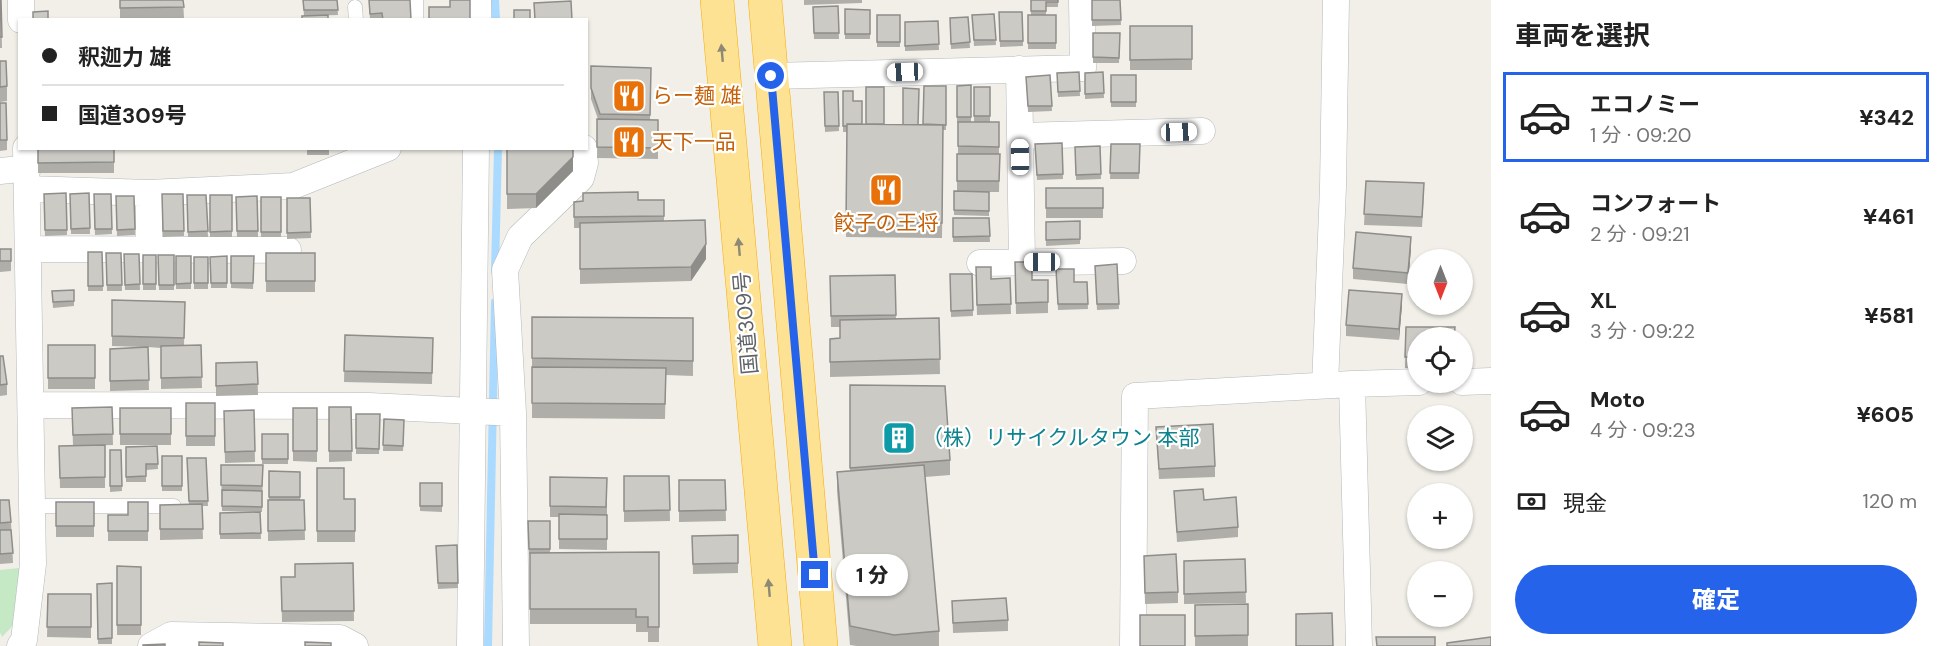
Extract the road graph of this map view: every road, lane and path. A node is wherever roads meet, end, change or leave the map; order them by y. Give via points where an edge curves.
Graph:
1 (21, 0) edge
2 (416, 0) edge
3 (478, 0) edge
4 (717, 0) edge
5 (765, 0) edge
6 (1082, 0) edge
7 (1335, 0) edge
8 (21, 18) edge
9 (416, 18) edge
10 (478, 18) edge
11 (1019, 69) junction
12 (771, 76) junction
13 (1202, 131) dead end
14 (1020, 136) junction
15 (378, 150) edge
16 (476, 150) edge
17 (584, 150) edge
18 (358, 154) edge
19 (27, 168) edge
20 (0, 171) edge
21 (149, 193) junction
22 (29, 249) junction
23 (149, 249) junction
24 (288, 250) edge
25 (1123, 261) dead end
26 (1022, 262) junction
27 (980, 263) dead end
28 (1491, 381) edge
29 (1407, 382) edge
30 (1473, 382) edge
31 (1352, 384) junction
32 (1325, 385) junction
33 (31, 405) junction
34 (474, 411) junction
35 (512, 413) junction
36 (32, 506) junction
37 (174, 506) edge
38 (20, 646) edge
39 (151, 646) edge
40 (355, 646) edge
41 (470, 646) edge
42 (516, 646) edge
43 (775, 646) edge
44 (821, 646) edge
45 (1133, 646) edge
46 (1359, 646) edge

1 - 8 street
2 - 9 lane
3 - 10 street
43 -> 4 highway, 国道309号
5 - 12 highway
6 - 11 street via 1083,68
7 - 32 street
11 - 12 street
11 - 14 street
12 - 44 highway
13 - 14 street
14 - 26 street
15 - 18 street
16 - 34 street
17 - 35 street via 581,178 520,237 505,270
18 - 21 street via 294,186
19 - 20 street
19 - 21 street
19 - 22 street
21 - 23 street
22 - 23 street
22 - 33 street
23 - 24 street
25 - 26 street
26 - 27 street
28 - 30 street
29 - 31 street
31 - 32 street
31 - 46 street
32 - 45 street via 1135,396
33 - 34 street via 369,406
33 - 36 street
34 - 35 street
34 - 41 street
35 - 42 street
36 - 37 lane
36 - 38 street via 33,564 24,640
39 - 40 street via 171,635 340,638

